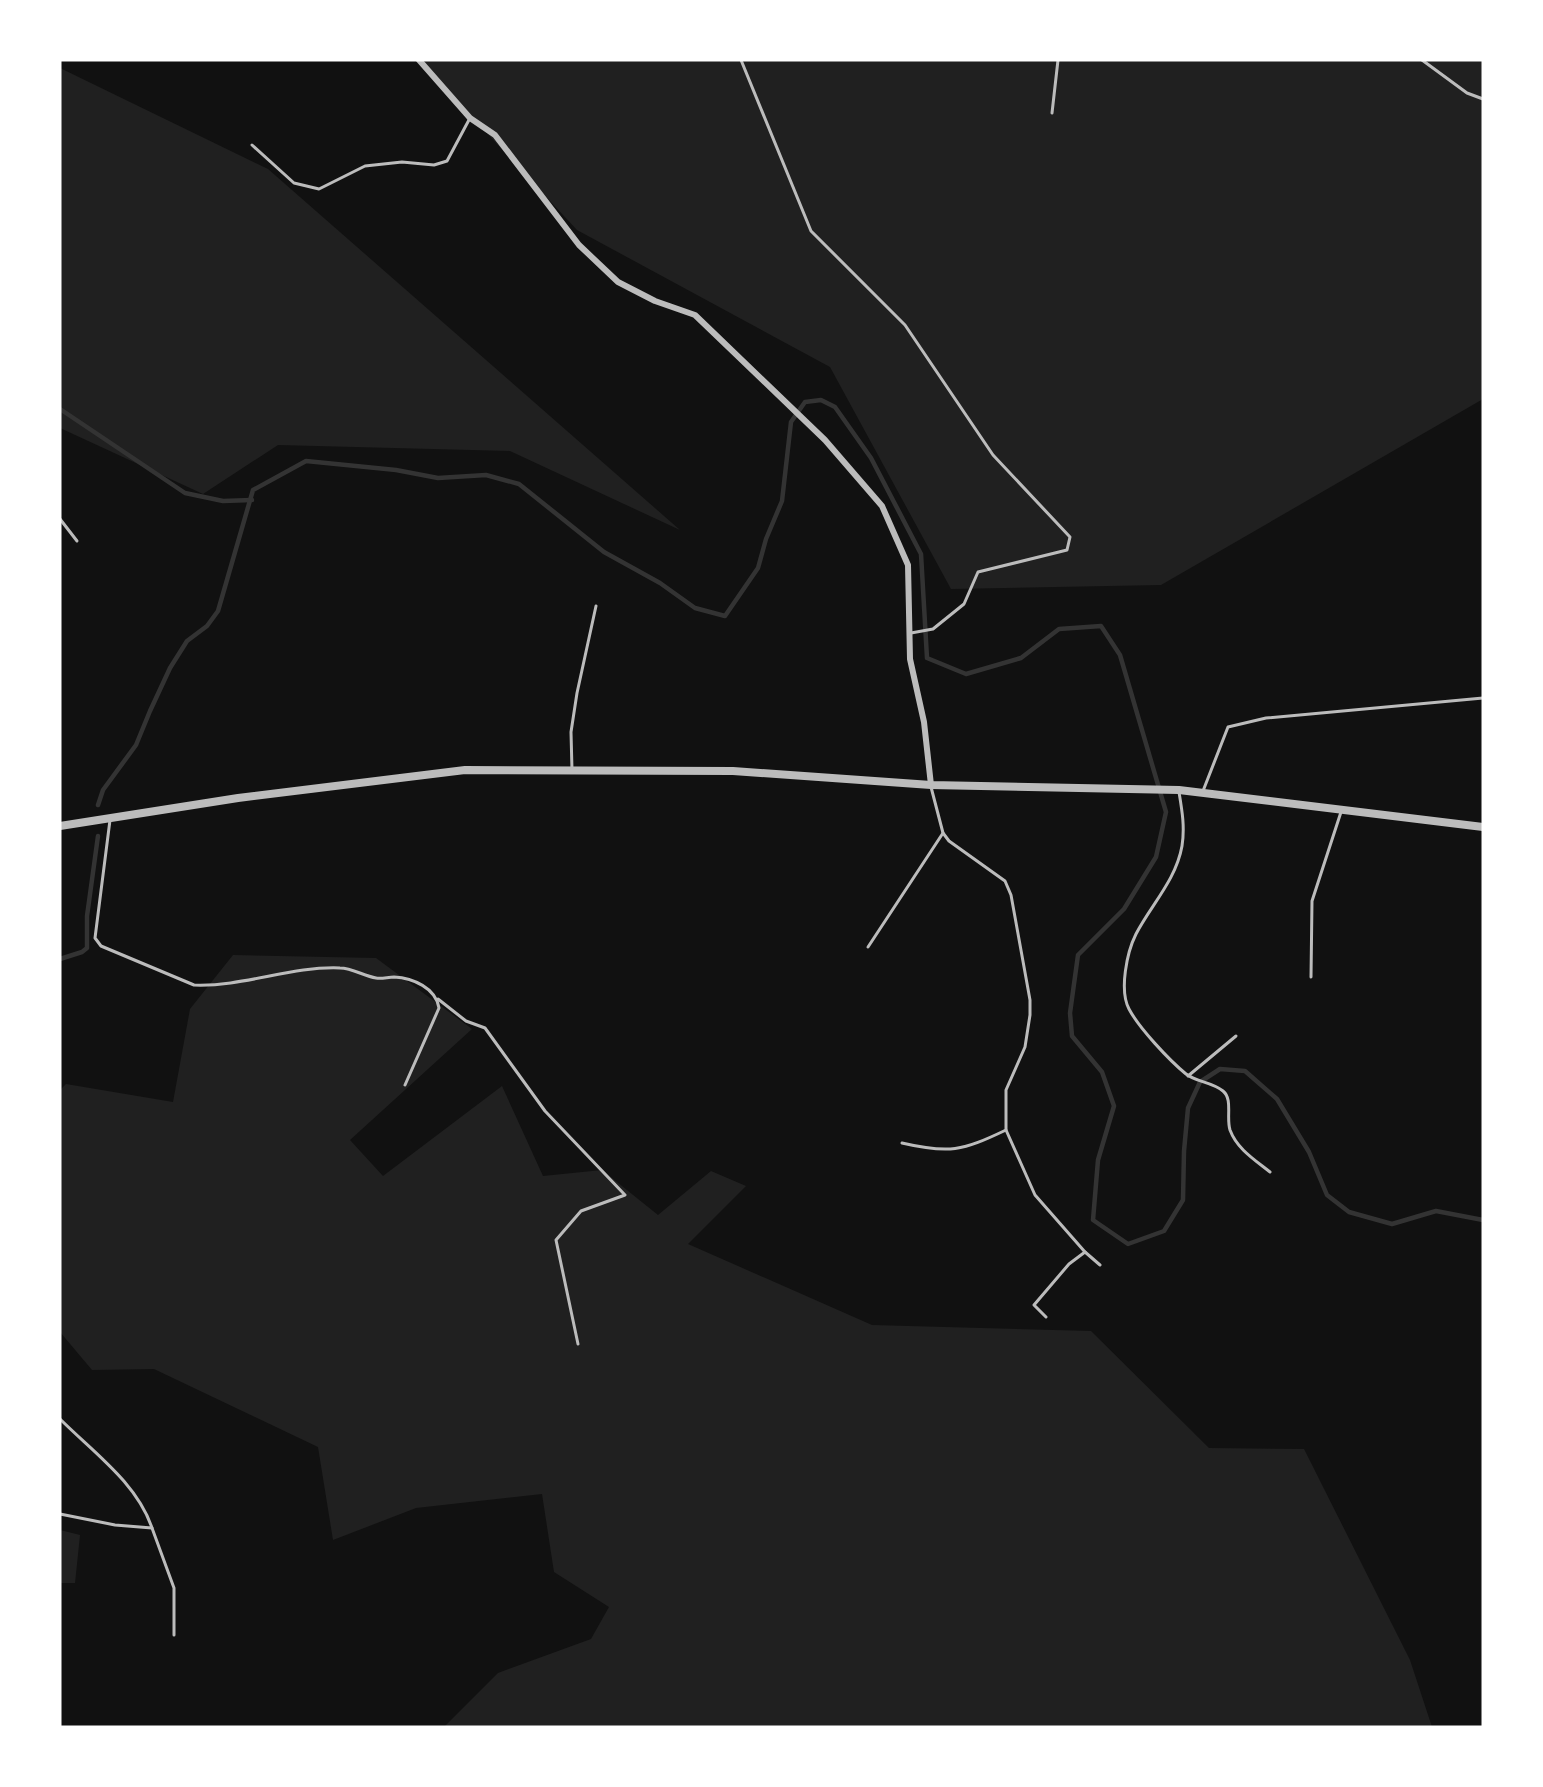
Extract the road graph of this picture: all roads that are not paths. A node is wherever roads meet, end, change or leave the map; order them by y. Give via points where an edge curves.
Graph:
1 (419, 60) edge
2 (741, 60) edge
3 (1058, 60) edge
4 (1422, 60) edge
5 (1483, 99) edge
6 (1052, 113) dead end
7 (470, 118) junction
8 (252, 145) dead end
9 (60, 519) edge
10 (77, 541) dead end
11 (596, 606) dead end
12 (909, 633) junction
13 (1483, 698) edge
14 (572, 770) junction
15 (931, 786) junction
16 (1179, 790) junction
17 (1203, 793) junction
18 (1342, 810) junction
19 (110, 818) junction
20 (60, 826) edge
21 (1483, 827) edge
22 (943, 833) junction
23 (868, 947) dead end
24 (1311, 977) dead end
25 (438, 999) junction
26 (1236, 1036) dead end
27 (1188, 1076) junction
28 (405, 1085) dead end
29 (1006, 1130) junction
30 (902, 1143) dead end
31 (1270, 1172) dead end
32 (1085, 1252) junction
33 (1100, 1265) dead end
34 (1047, 1317) dead end
35 (578, 1344) dead end
36 (60, 1419) edge
37 (60, 1514) edge
38 (152, 1528) junction
39 (174, 1635) dead end

1 - 7 street
2 - 12 lane via 811,231 905,325 993,454 1070,537 1067,550 978,572 964,603 933,629
3 - 6 lane
4 - 5 lane via 1467,93
7 - 8 lane via 447,161 434,165 402,162 365,166 319,189 294,183
7 - 12 street via 495,135 579,245 610,275 655,301 695,315 825,440 882,506 908,565
9 - 10 lane
11 - 14 lane via 571,732
12 - 15 street
13 - 17 lane via 1266,718 1228,727
14 - 15 street via 733,771
14 - 19 street via 465,770
15 - 16 street
15 - 22 lane
16 - 17 street
16 - 27 lane via 1184,827 1181,849 1163,893 1136,934 1126,960 1125,985 1128,1008
17 - 18 street
18 - 21 street
18 - 24 lane via 1312,901
19 - 20 street
19 - 25 lane via 95,938 101,946 194,985 211,986 307,969 343,968 377,978 412,980
22 - 23 lane
22 - 29 lane via 1005,881 1011,895 1030,1014 1025,1047 1006,1090
25 - 28 lane via 439,1008
25 - 35 lane via 466,1021 485,1028 545,1111 625,1195 581,1211 556,1240
26 - 27 lane
27 - 31 lane via 1223,1091 1228,1098 1230,1129 1239,1148
29 - 30 lane via 956,1150
29 - 32 lane via 1035,1195
32 - 33 lane
32 - 34 lane via 1069,1264 1034,1305
36 - 38 lane via 133,1492
37 - 38 lane
38 - 39 lane via 174,1588

